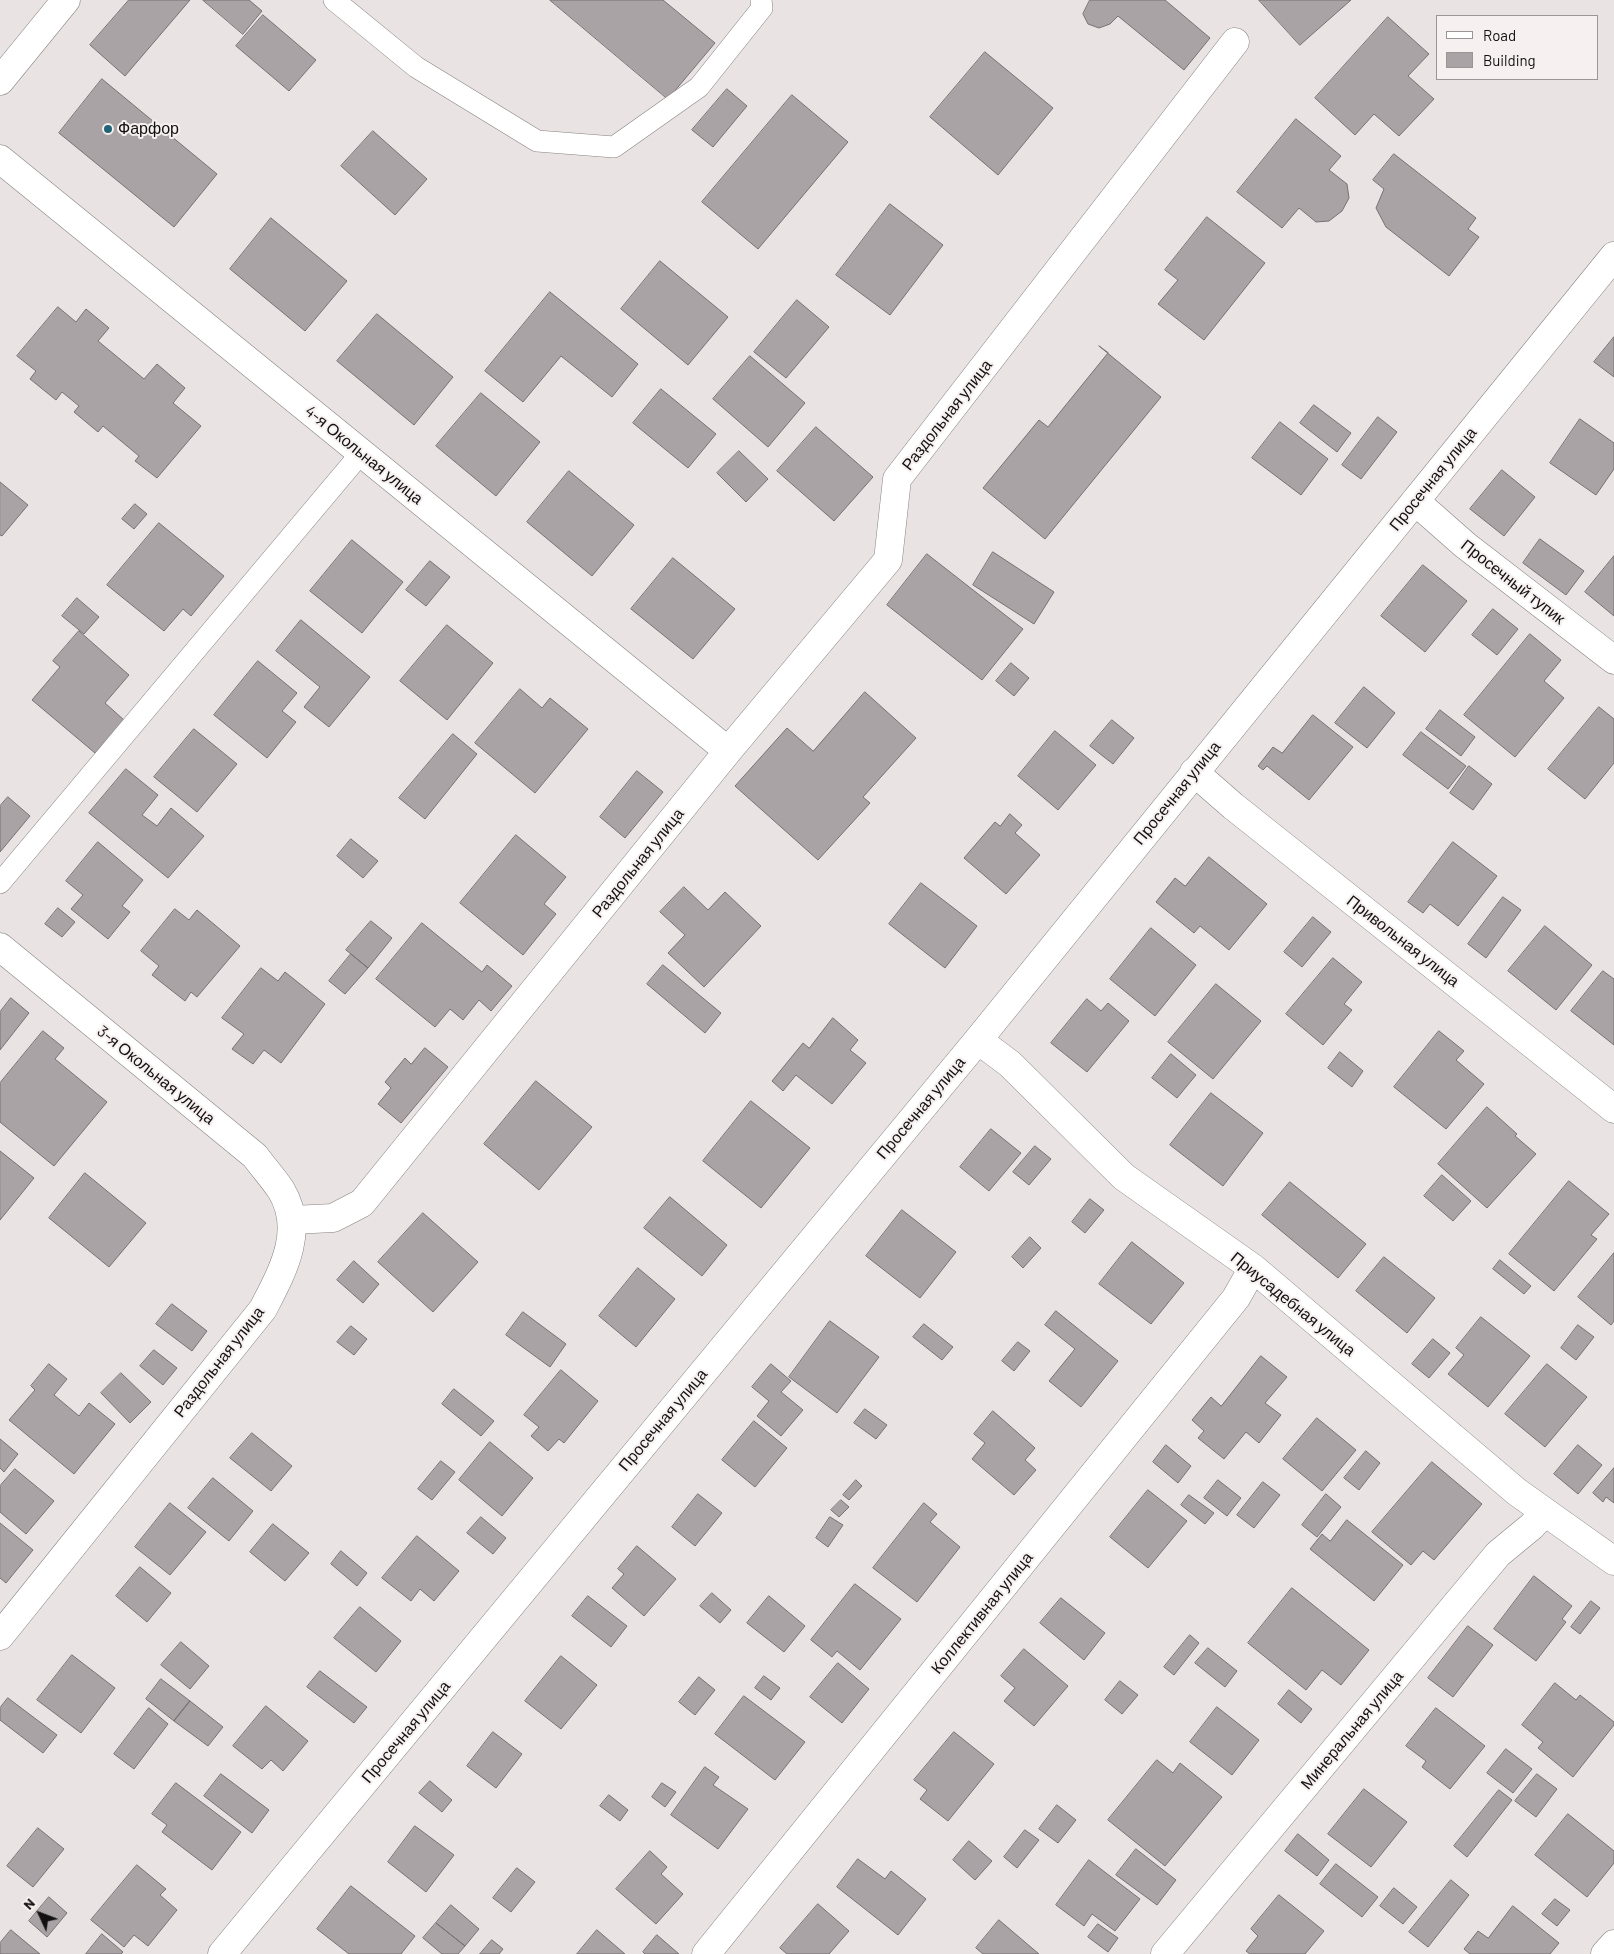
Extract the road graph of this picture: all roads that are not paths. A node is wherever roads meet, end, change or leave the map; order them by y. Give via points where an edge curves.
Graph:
1 (66, 0) edge
2 (334, 0) edge
3 (757, 3) edge
4 (1235, 42) dead end
5 (0, 81) edge
6 (0, 158) edge
7 (1614, 256) edge
8 (362, 452) junction
9 (1415, 501) junction
10 (1614, 660) edge
11 (728, 751) junction
12 (1194, 772) junction
13 (0, 883) edge
14 (0, 946) edge
15 (978, 1040) junction
16 (1614, 1109) edge
17 (293, 1220) junction
18 (1253, 1268) junction
19 (1545, 1512) junction
20 (1614, 1561) edge
21 (0, 1636) edge
22 (1614, 1944) edge
23 (222, 1954) edge
24 (706, 1954) edge
25 (1165, 1954) edge
26 (1605, 1954) edge

1 - 5 street
2 - 3 lane via 416,67 537,141 614,147 699,87
4 - 11 street, Раздольная улица via 897,479 888,560
6 - 8 street, 4-я Окольная улица
7 - 9 street, Просечная улица
8 - 11 street, 4-я Окольная улица
8 - 13 lane
9 - 10 street, Просечный тупик via 1465,545
9 - 12 street, Просечная улица
11 - 17 street, Раздольная улица via 362,1203 332,1218
12 - 15 street, Просечная улица
12 - 16 street, Привольная улица
14 - 17 street, 3-я Окольная улица via 255,1156 281,1191
15 - 18 street, Приусадебная улица via 1010,1064 1124,1177
15 - 23 street, Просечная улица
17 - 21 street, Раздольная улица via 290,1244 280,1275 263,1309
18 - 19 street, Приусадебная улица via 1517,1492
18 - 24 street, Коллективная улица via 1236,1298
19 - 20 street, Приусадебная улица
19 - 25 street, Минеральная улица via 1498,1554
22 - 26 street

